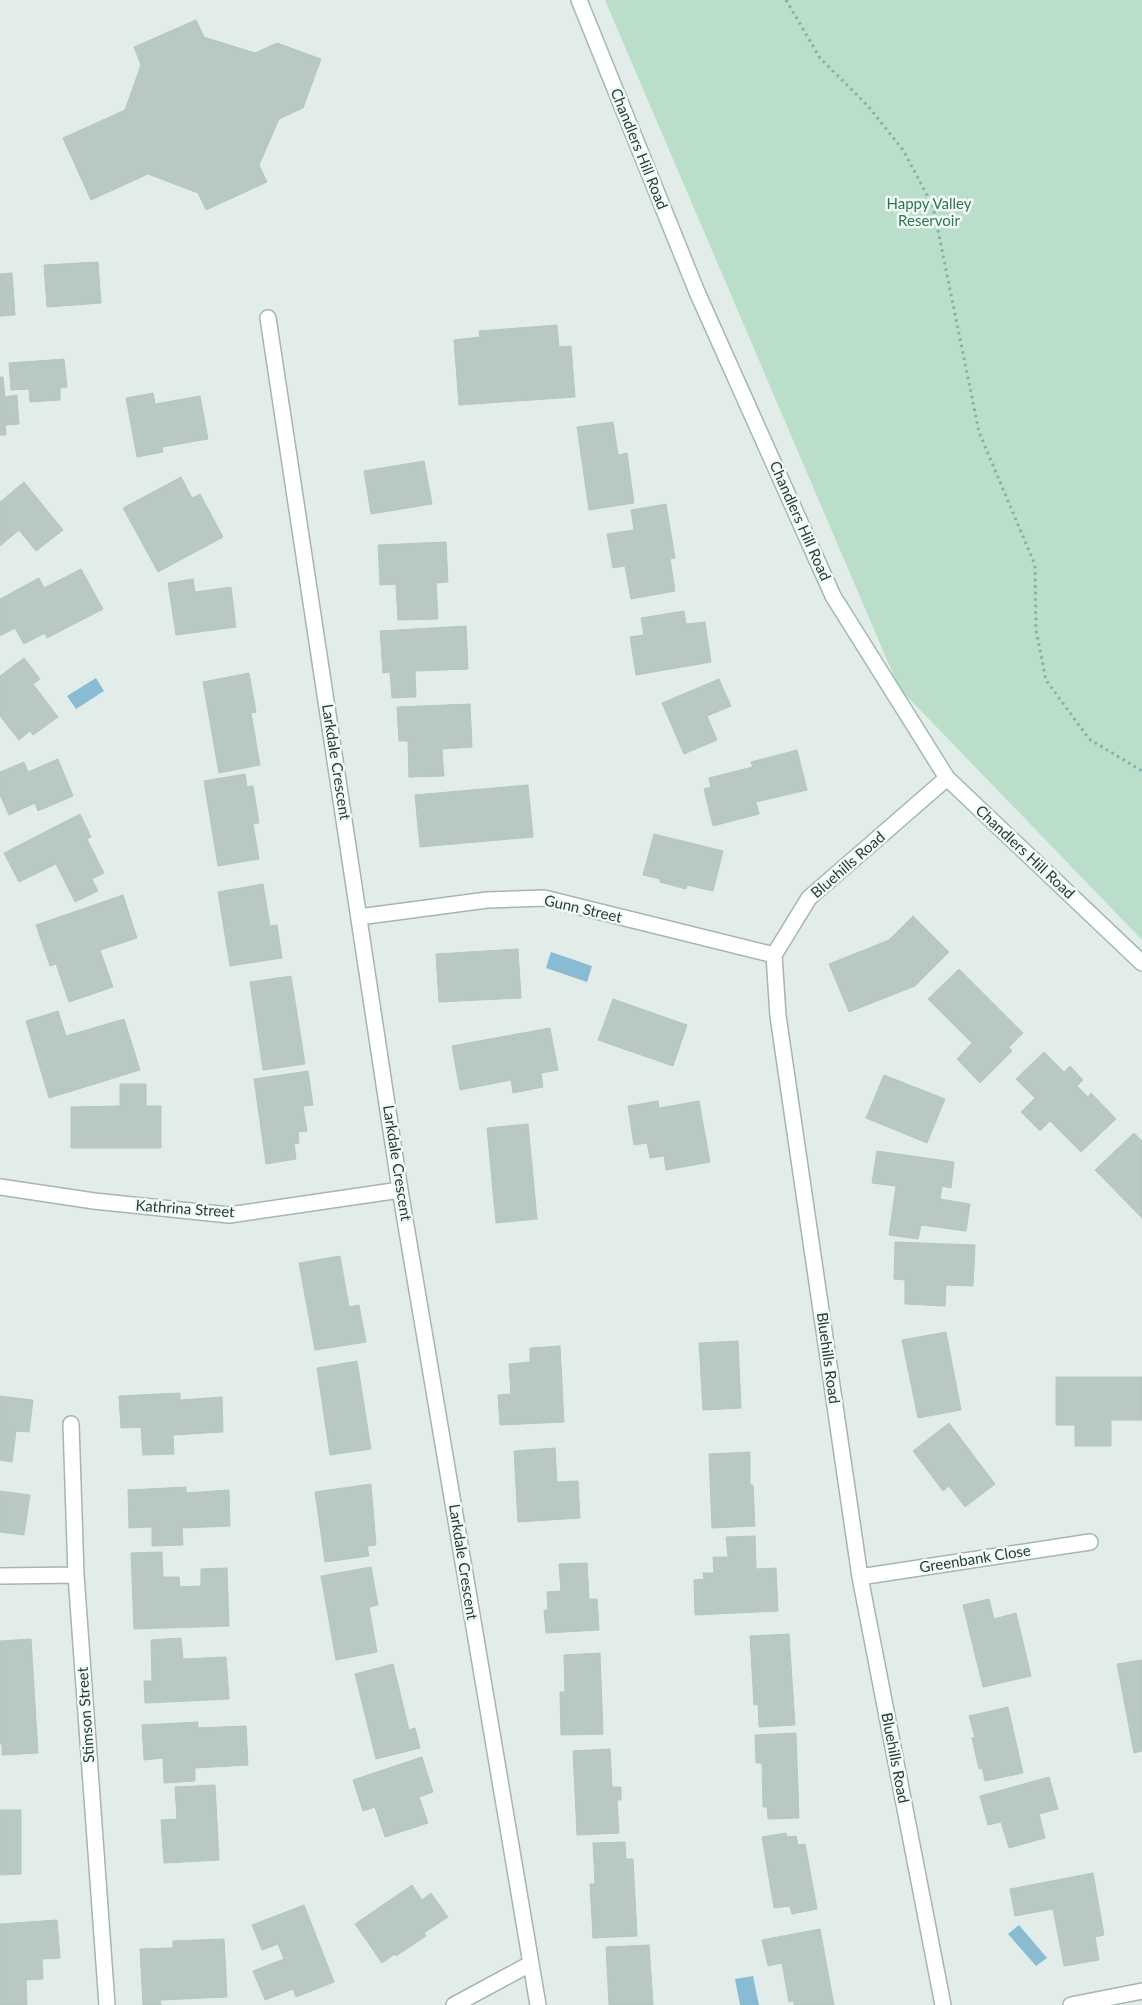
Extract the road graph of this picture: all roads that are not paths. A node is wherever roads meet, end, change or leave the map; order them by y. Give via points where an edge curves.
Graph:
1 (579, 0) edge
2 (268, 318) dead end
3 (947, 778) junction
4 (359, 917) junction
5 (774, 955) junction
6 (1142, 963) edge
7 (0, 1187) edge
8 (400, 1190) junction
9 (71, 1424) dead end
10 (1090, 1542) dead end
11 (76, 1575) junction
12 (0, 1576) edge
13 (860, 1577) junction
14 (530, 1964) junction
15 (1142, 1991) edge
16 (107, 2005) edge
17 (454, 2005) edge
18 (538, 2005) edge
19 (943, 2005) edge
20 (1071, 2005) edge

1 - 3 street, Chandlers Hill Road via 697,292 833,596
2 - 4 street, Larkdale Crescent
3 - 5 street, Bluehills Road via 809,898
3 - 6 street, Chandlers Hill Road
4 - 5 street, Gunn Street via 487,900 544,898
4 - 8 street, Larkdale Crescent
5 - 13 street, Bluehills Road via 778,1016
7 - 8 street, Kathrina Street via 229,1215
8 - 14 street, Larkdale Crescent
9 - 11 street, Stimson Street
10 - 13 street, Greenbank Close
11 - 12 street
11 - 16 street, Stimson Street
13 - 19 street, Bluehills Road
14 - 17 street
14 - 18 street, Larkdale Crescent
15 - 20 street

